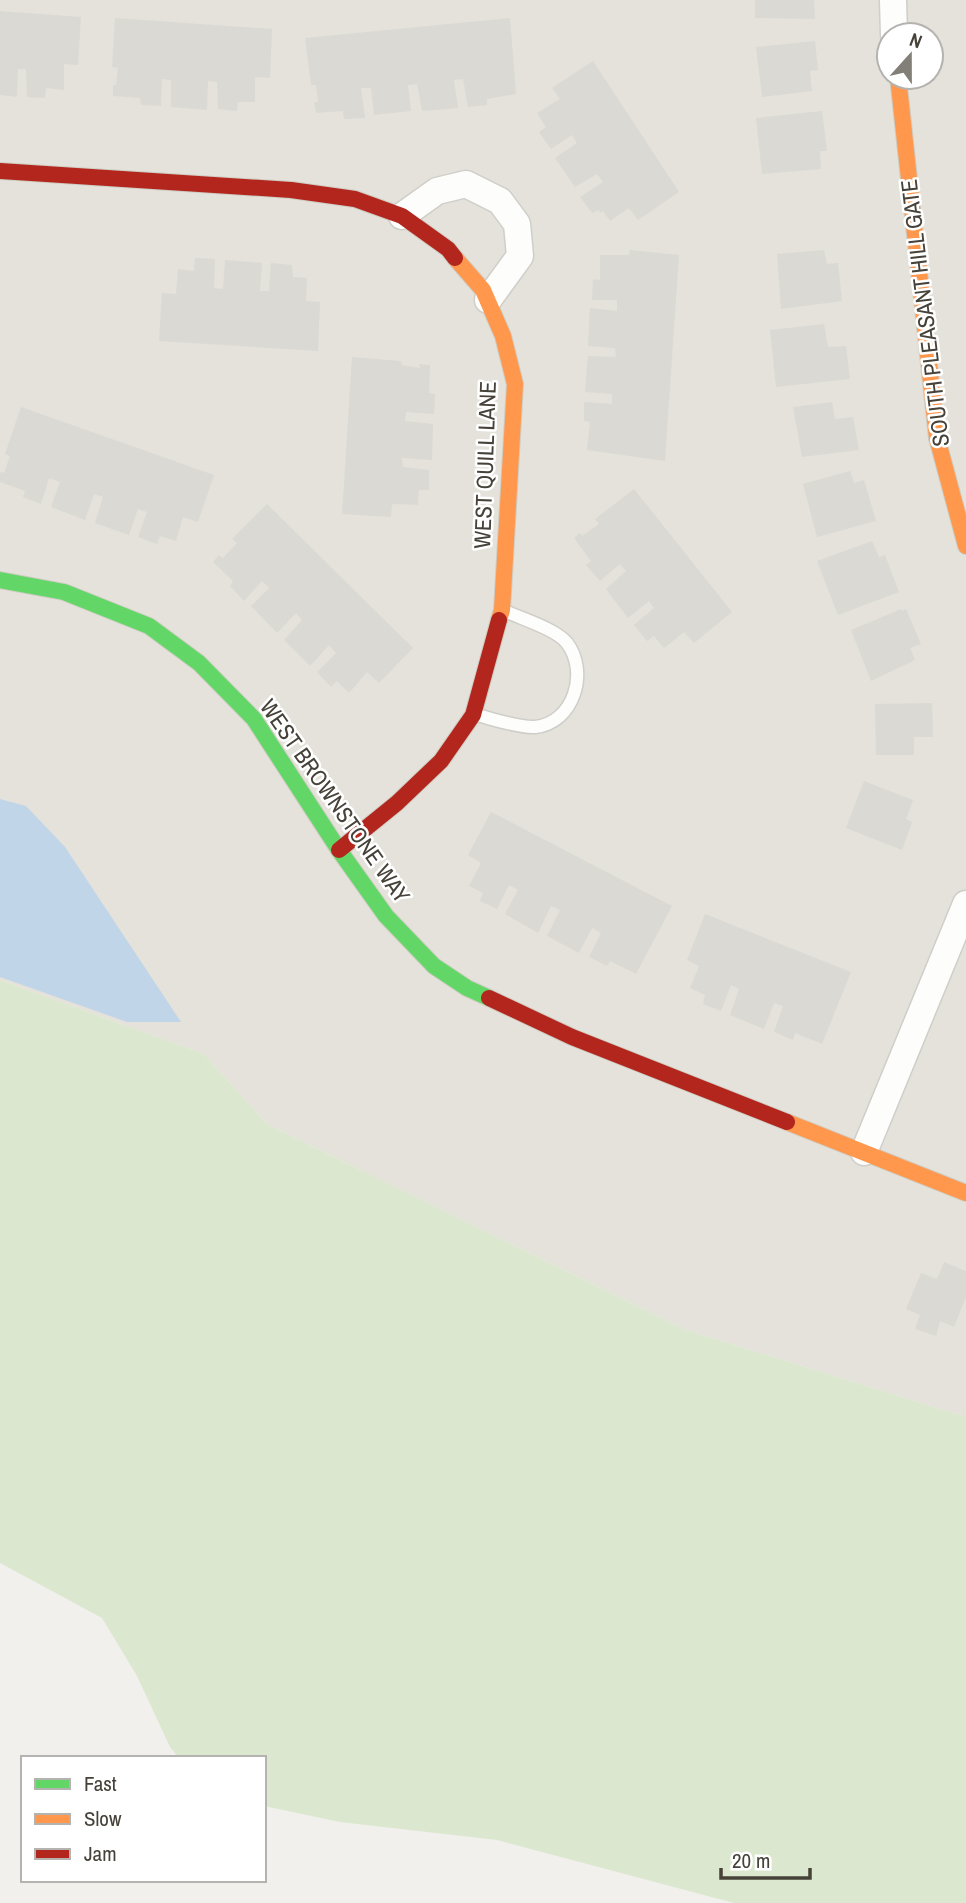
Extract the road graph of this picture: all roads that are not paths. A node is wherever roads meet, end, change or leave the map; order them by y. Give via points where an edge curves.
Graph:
1 (893, 0) edge
2 (894, 21) edge
3 (900, 91) edge
4 (0, 172) edge
5 (402, 216) junction
6 (488, 300) junction
7 (966, 545) edge
8 (0, 580) edge
9 (502, 610) junction
10 (473, 715) junction
11 (338, 850) junction
12 (966, 904) edge
13 (864, 1152) junction
14 (966, 1193) edge

1 - 2 street
3 - 7 street, SOUTH PLEASANT HILL GATE via 937,438
4 - 5 street, WEST QUILL LANE via 290,190 355,199
5 - 6 street, WEST QUILL LANE via 447,249
5 - 6 street via 437,191 466,184 500,201 517,224 520,256
6 - 9 street, WEST QUILL LANE via 515,384
8 - 11 street, WEST BROWNSTONE WAY via 64,592 149,626 200,663 254,719
9 - 10 street, WEST QUILL LANE
9 - 10 lane via 566,642 578,671 577,688 570,704 546,724 532,727
10 - 11 street, WEST QUILL LANE via 440,761
11 - 13 street, WEST BROWNSTONE WAY via 386,916 434,966 467,988 572,1037
12 - 13 street
13 - 14 street, WEST BROWNSTONE WAY

